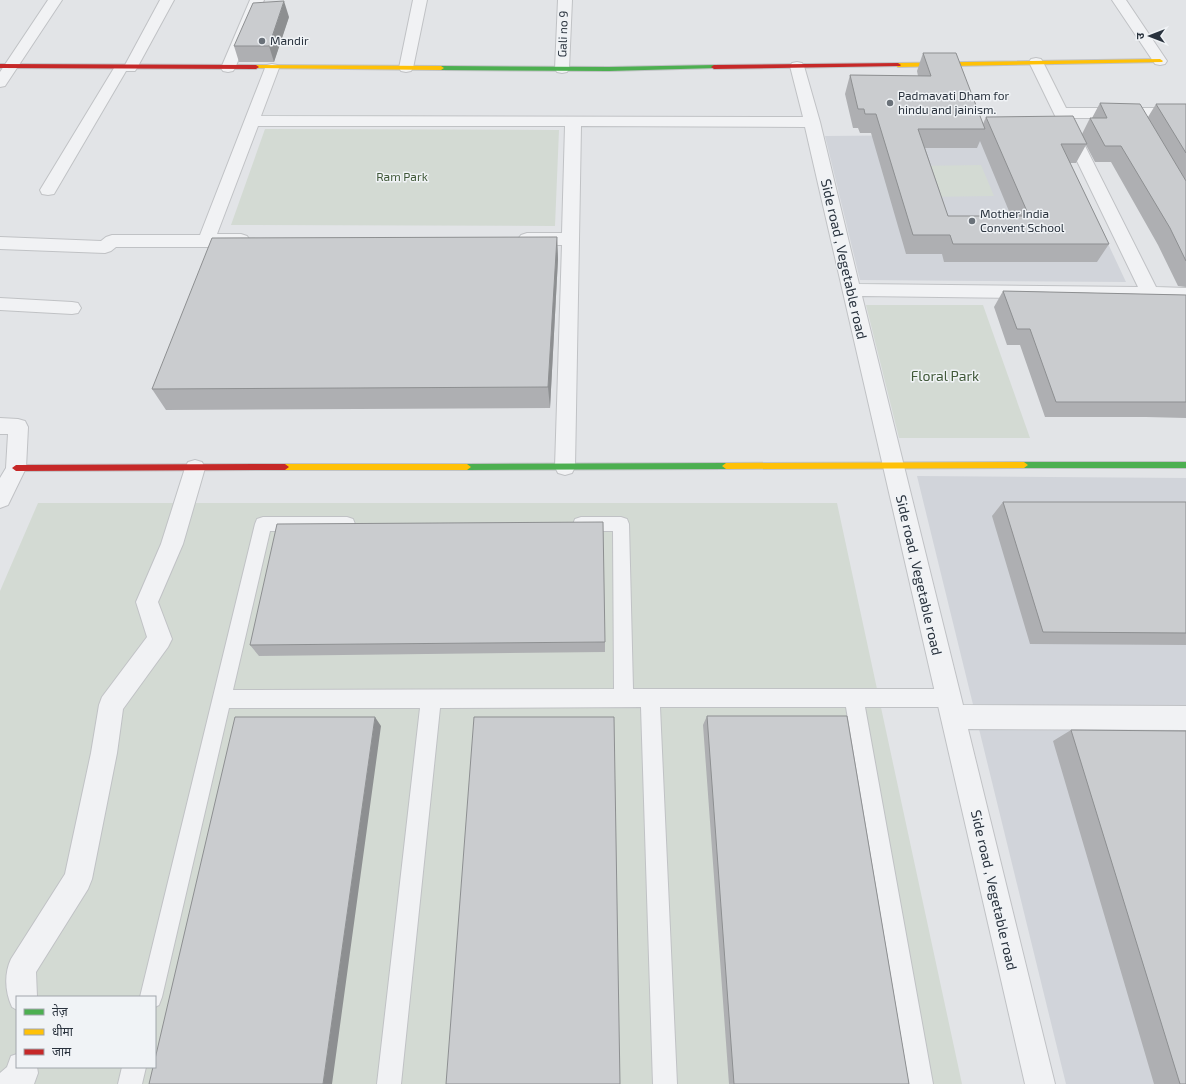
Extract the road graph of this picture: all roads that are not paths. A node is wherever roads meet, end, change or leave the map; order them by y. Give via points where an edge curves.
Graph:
1 (55, 0) edge
2 (167, 0) edge
3 (257, 0) edge
4 (420, 0) edge
5 (564, 0) edge
6 (1119, 0) edge
7 (1160, 61) joint
8 (1036, 62) junction
9 (796, 66) junction
10 (6, 67) edge
11 (126, 68) junction
12 (228, 68) junction
13 (272, 68) junction
14 (406, 68) junction
15 (562, 69) junction
16 (0, 83) edge
17 (1061, 113) junction
18 (1134, 113) junction
19 (1186, 113) edge
20 (251, 122) junction
21 (573, 122) junction
22 (812, 122) junction
23 (1142, 127) edge
24 (48, 190) dead end
25 (515, 239) edge
26 (570, 239) junction
27 (206, 240) junction
28 (254, 240) edge
29 (0, 242) edge
30 (852, 290) junction
31 (1150, 294) junction
32 (1186, 294) edge
33 (0, 304) edge
34 (72, 308) dead end
35 (0, 426) edge
36 (1186, 465) edge
37 (565, 466) junction
38 (893, 466) junction
39 (16, 468) junction
40 (195, 468) junction
41 (0, 499) edge
42 (366, 524) edge
43 (565, 524) edge
44 (624, 698) junction
45 (650, 698) junction
46 (854, 698) junction
47 (221, 699) junction
48 (431, 699) junction
49 (950, 707) junction
50 (1186, 718) edge
51 (22, 996) edge
52 (151, 996) edge
53 (22, 1068) edge
54 (134, 1068) edge
55 (11, 1084) edge
56 (130, 1084) edge
57 (389, 1084) edge
58 (665, 1084) edge
59 (921, 1084) edge
60 (1040, 1084) edge

1 - 10 street
2 - 11 street
3 - 12 street
4 - 14 street
5 - 15 street, Gali no 9
6 - 7 street
7 - 8 street
8 - 9 street
8 - 17 street
9 - 15 street
9 - 22 street, Side road , Vegetable road
10 - 11 street
10 - 16 street
11 - 12 street
11 - 24 street
12 - 13 street
13 - 14 street
13 - 20 street
14 - 15 street
17 - 18 street
17 - 31 street
18 - 19 street
18 - 23 lane
20 - 21 street
20 - 27 street
21 - 22 street
21 - 26 street
22 - 30 street, Side road , Vegetable road
25 - 26 street
26 - 37 street
27 - 28 street
27 - 29 street via 112,241 104,247
30 - 31 street
30 - 38 street, Side road , Vegetable road
31 - 32 street
33 - 34 street
35 - 39 street via 18,427
36 - 38 street
37 - 38 street
37 - 40 street
38 - 49 street, Side road , Vegetable road
39 - 40 street
39 - 41 street
40 - 51 street via 172,544 147,602 160,639 110,705 104,753 78,879 22,969
42 - 47 lane via 263,524
43 - 44 lane via 621,524
44 - 45 lane
44 - 48 lane
45 - 46 lane
45 - 58 lane
46 - 49 lane
46 - 59 lane
47 - 48 lane
47 - 52 lane
48 - 57 lane
49 - 50 street
49 - 60 street, Side road , Vegetable road
53 - 55 street via 22,1073
54 - 56 lane

